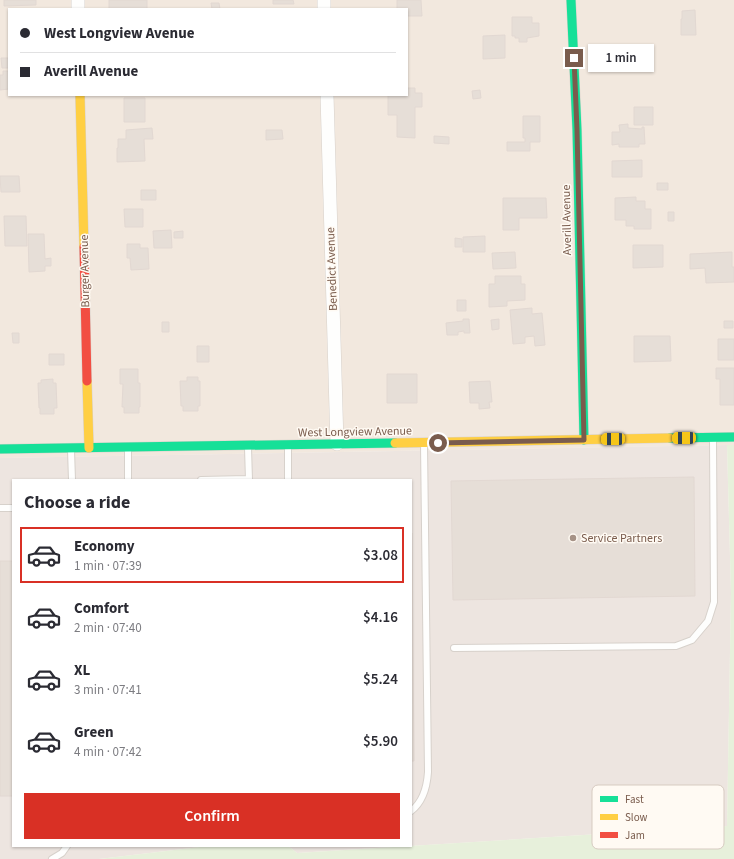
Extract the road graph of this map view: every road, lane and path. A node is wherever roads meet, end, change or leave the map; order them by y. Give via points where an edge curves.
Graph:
1 (571, 0) edge
2 (80, 96) edge
3 (327, 96) edge
4 (713, 437) junction
5 (734, 437) edge
6 (584, 440) junction
7 (424, 443) junction
8 (337, 444) junction
9 (248, 445) junction
10 (288, 445) junction
11 (128, 447) junction
12 (71, 448) junction
13 (89, 448) junction
14 (0, 449) edge
15 (72, 479) edge
16 (128, 479) edge
17 (248, 479) edge
18 (288, 479) edge
19 (0, 508) edge
20 (12, 508) edge
21 (454, 648) dead end
22 (412, 810) edge
23 (66, 847) edge
24 (52, 859) edge

1 - 6 street, Averill Avenue via 577,130
2 - 13 street, Burger Avenue
3 - 8 street, Benedict Avenue
4 - 5 street, West Longview Avenue
4 - 6 street, West Longview Avenue
4 - 21 lane via 714,602 708,621 692,640 676,646
6 - 7 street, West Longview Avenue
7 - 8 street, West Longview Avenue
7 - 22 lane via 428,772 423,795
8 - 10 street, West Longview Avenue
9 - 10 street, West Longview Avenue
9 - 11 street, West Longview Avenue
9 - 17 lane
10 - 18 lane
11 - 13 street, West Longview Avenue
11 - 16 lane
12 - 13 street, West Longview Avenue
12 - 14 street, West Longview Avenue
12 - 15 lane
19 - 20 lane
23 - 24 lane

